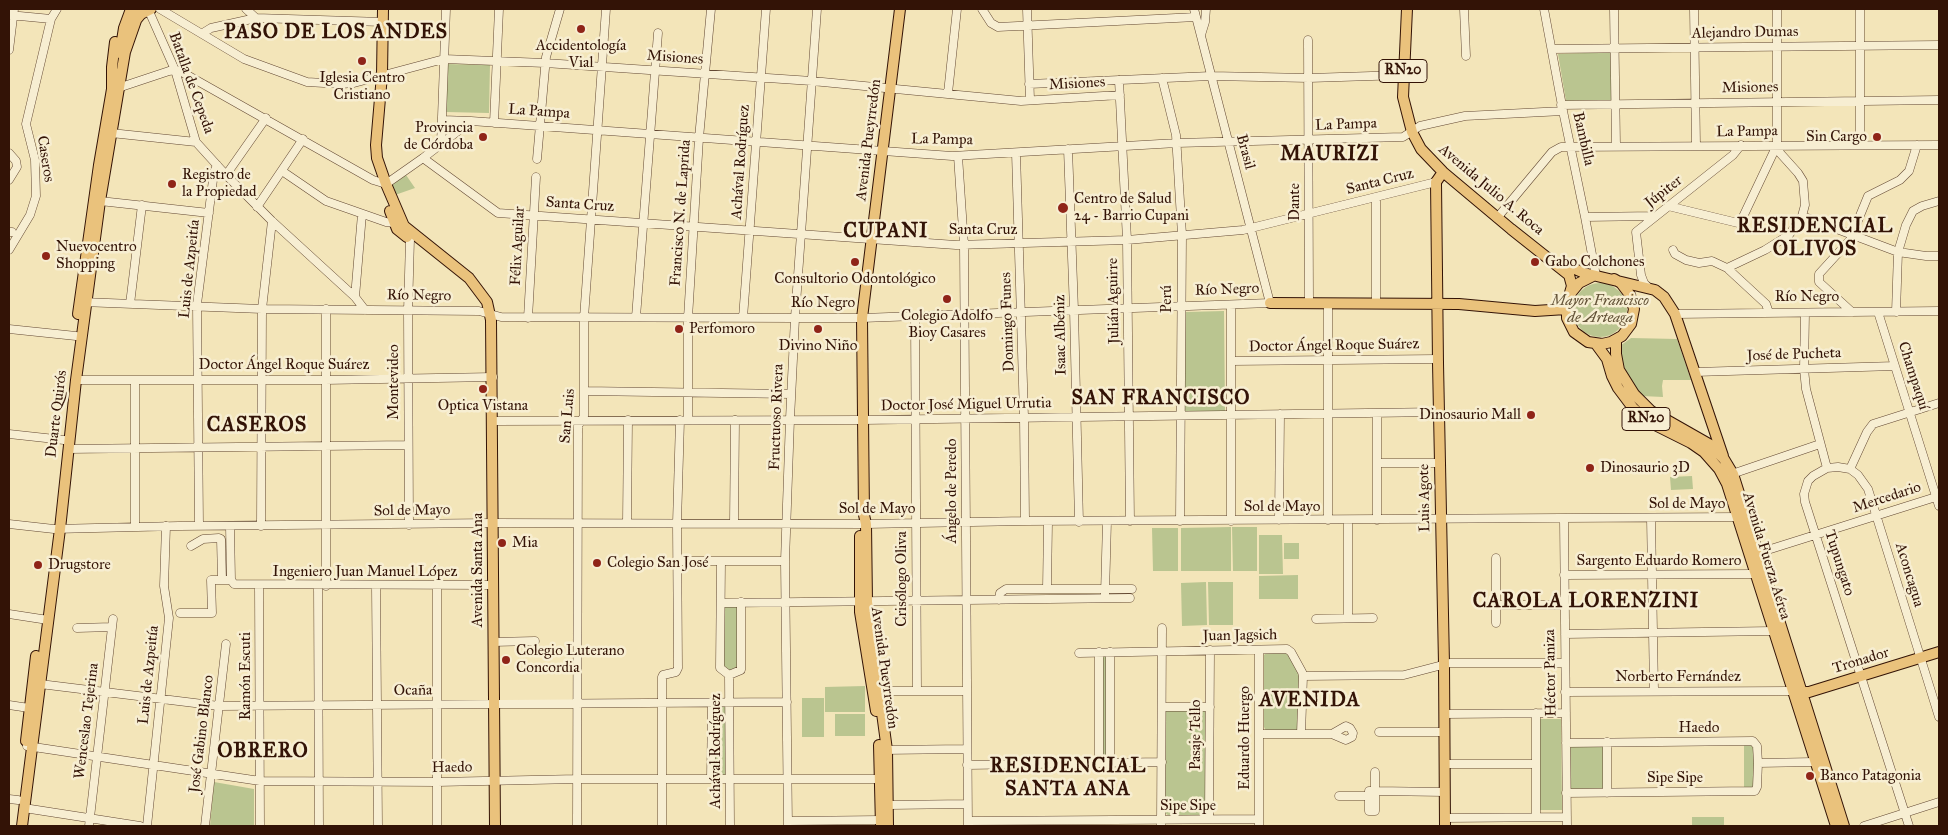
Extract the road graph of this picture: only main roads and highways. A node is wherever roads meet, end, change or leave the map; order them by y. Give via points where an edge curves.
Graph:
1 (130, 9) edge
2 (147, 9) edge
3 (378, 9) edge
4 (383, 9) edge
5 (900, 9) edge
6 (1407, 9) edge
7 (381, 22) junction
8 (115, 88) junction
9 (1444, 172) junction
10 (383, 183) junction
11 (1538, 250) junction
12 (1595, 276) junction
13 (1614, 279) junction
14 (1568, 297) junction
15 (83, 302) junction
16 (1270, 303) road end
17 (1437, 304) junction
18 (1566, 309) junction
19 (490, 313) junction
20 (1616, 340) junction
21 (1596, 344) junction
22 (66, 445) junction
23 (1724, 459) junction
24 (1728, 475) junction
25 (1742, 517) junction
26 (863, 602) junction
27 (45, 619) junction
28 (1939, 652) edge
29 (1796, 692) junction
30 (28, 746) junction
31 (883, 750) junction
32 (17, 802) edge
33 (1445, 822) edge
34 (883, 824) edge
35 (15, 826) edge
36 (22, 826) edge
37 (495, 826) edge
38 (1836, 826) edge
39 (1844, 826) edge

1 - 8 main road, Duarte Quirós
1 - 8 main road via 115,44 112,67
2 - 8 main road, Duarte Quirós via 136,21
3 - 7 main road
4 - 7 main road
5 - 26 main road, Avenida Pueyrredón via 862,318
6 - 9 main road, Avenida Julio A. Roca / RN20 via 1404,108 1421,149
7 - 10 main road via 376,152
8 - 15 main road, Duarte Quirós via 111,133
8 - 15 main road, Duarte Quirós via 108,107
9 - 11 main road, Avenida Julio A. Roca / RN20
9 - 17 main road, Luis Agote via 1436,182
10 - 19 main road via 404,226 469,278 487,302
10 - 19 main road via 397,229 466,282
11 - 12 main road, Avenida Julio A. Roca / RN20 via 1574,270
11 - 14 main road, Avenida Julio A. Roca / RN20 via 1569,275 1572,286
12 - 13 main road, Avenida Julio A. Roca / RN20
12 - 14 main road via 1579,283
13 - 20 main road via 1630,295 1634,309 1628,330
13 - 23 main road, Avenida Julio A. Roca via 1650,289 1664,297 1675,314
14 - 18 main road, Avenida Julio A. Roca / RN20
15 - 22 main road, Duarte Quirós
15 - 22 main road, Duarte Quirós via 76,336
16 - 17 main road, Río Negro
17 - 18 main road, Río Negro via 1535,312
17 - 33 main road, Luis Agote
18 - 21 main road, Avenida Julio A. Roca / RN20 via 1574,332
19 - 37 main road, Avenida Santa Ana
20 - 21 main road
20 - 23 main road, Avenida Fuerza Aérea / RN20 via 1619,370 1638,398 1651,411 1700,438
21 - 24 main road, Avenida Fuerza Aérea / RN20 via 1606,358 1618,388 1633,408 1651,423 1698,448
22 - 27 main road, Duarte Quirós
23 - 24 main road, Avenida Fuerza Aérea / RN20
24 - 25 main road, Avenida Fuerza Aérea / RN20 via 1731,494
25 - 29 main road, Avenida Fuerza Aérea / RN20 via 1758,553
25 - 29 main road, Avenida Fuerza Aérea / RN20 via 1754,574
26 - 31 main road, Avenida Pueyrredón
26 - 31 main road, Avenida Pueyrredón via 880,691
27 - 30 main road, Duarte Quirós via 40,684
27 - 30 main road, Duarte Quirós via 29,708
28 - 29 main road, Tronador via 1809,692
29 - 38 main road, Avenida Fuerza Aérea / RN20 via 1814,762
29 - 39 main road, Avenida Fuerza Aérea / RN20
30 - 32 main road, Duarte Quirós
31 - 34 main road, Avenida Pueyrredón
31 - 34 main road, Avenida Pueyrredón via 889,805
32 - 35 main road, Duarte Quirós
32 - 36 main road, Duarte Quirós

